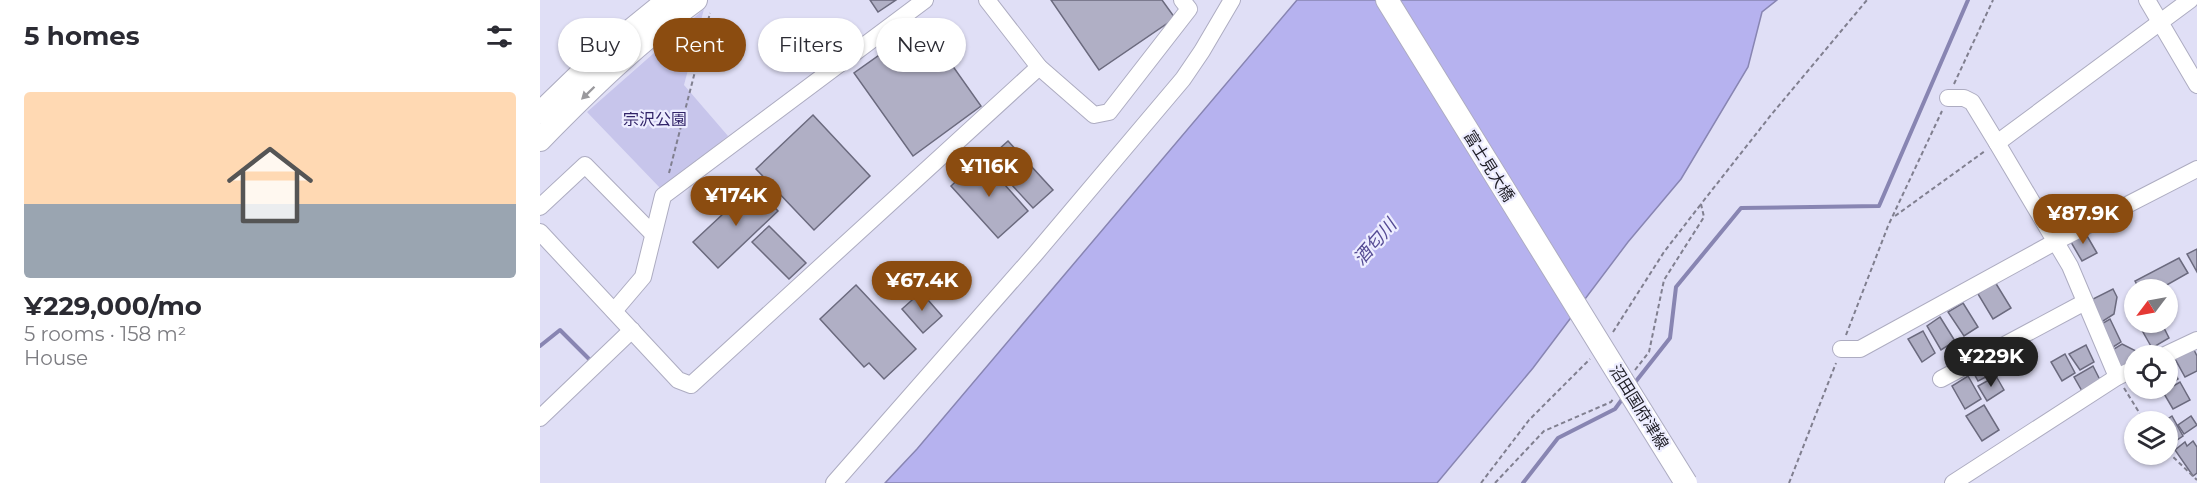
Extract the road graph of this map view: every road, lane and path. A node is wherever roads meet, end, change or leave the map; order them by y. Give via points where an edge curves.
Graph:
1 (668, 0) edge
2 (925, 0) edge
3 (987, 0) edge
4 (1182, 0) edge
5 (1232, 0) edge
6 (1387, 0) edge
7 (1867, 0) edge
8 (1992, 0) edge
9 (2146, 0) edge
10 (2190, 0) edge
11 (703, 6) edge
12 (2160, 23) junction
13 (1039, 67) junction
14 (2197, 85) edge
15 (1948, 98) junction
16 (540, 113) edge
17 (540, 140) edge
18 (1997, 143) junction
19 (2197, 169) edge
20 (663, 196) junction
21 (1701, 204) junction
22 (540, 207) edge
23 (1892, 218) junction
24 (540, 232) edge
25 (653, 234) junction
26 (2055, 242) junction
27 (2085, 302) junction
28 (614, 311) junction
29 (632, 330) junction
30 (1597, 339) junction
31 (2197, 339) edge
32 (2178, 348) edge
33 (1841, 349) junction
34 (2124, 374) edge
35 (2117, 377) junction
36 (1941, 379) dead end
37 (1623, 384) junction
38 (2138, 411) edge
39 (540, 418) edge
40 (2178, 462) edge
41 (2197, 480) edge
42 (834, 483) edge
43 (1481, 483) edge
44 (1495, 483) edge
45 (1686, 483) edge
46 (1789, 483) edge
47 (1953, 483) edge

1 - 16 main road via 599,56
2 - 20 street
3 - 13 street
4 - 13 street via 1189,9 1109,112 1094,116
5 - 42 street via 1183,79
6 - 30 main road, 富士見大橋
7 - 21 path
8 - 15 path
9 - 12 street
10 - 12 street
11 -> 17 main road via 678,13
11 - 20 path
12 - 14 street
12 - 18 street
13 - 29 street via 691,385 678,380
15 - 18 street via 1972,102
15 - 23 path
18 - 23 path
18 - 26 street
19 - 26 street
20 - 25 street
21 - 30 path via 1664,252 1621,322
21 - 37 path via 1704,217 1664,280 1649,352
22 - 25 street via 585,165
23 - 33 path
24 - 28 street
25 - 28 street via 643,277
26 - 27 street
26 - 33 street via 1860,349
27 - 35 street
27 - 36 street
28 - 29 street
29 - 39 street
30 - 37 main road, 沼田国府津線
30 - 43 path
31 - 32 street
33 - 46 path
34 - 35 street
35 - 38 path
35 - 47 street
37 - 44 path via 1611,402 1544,431
37 - 45 main road, 沼田国府津線, bridge
40 - 41 path

